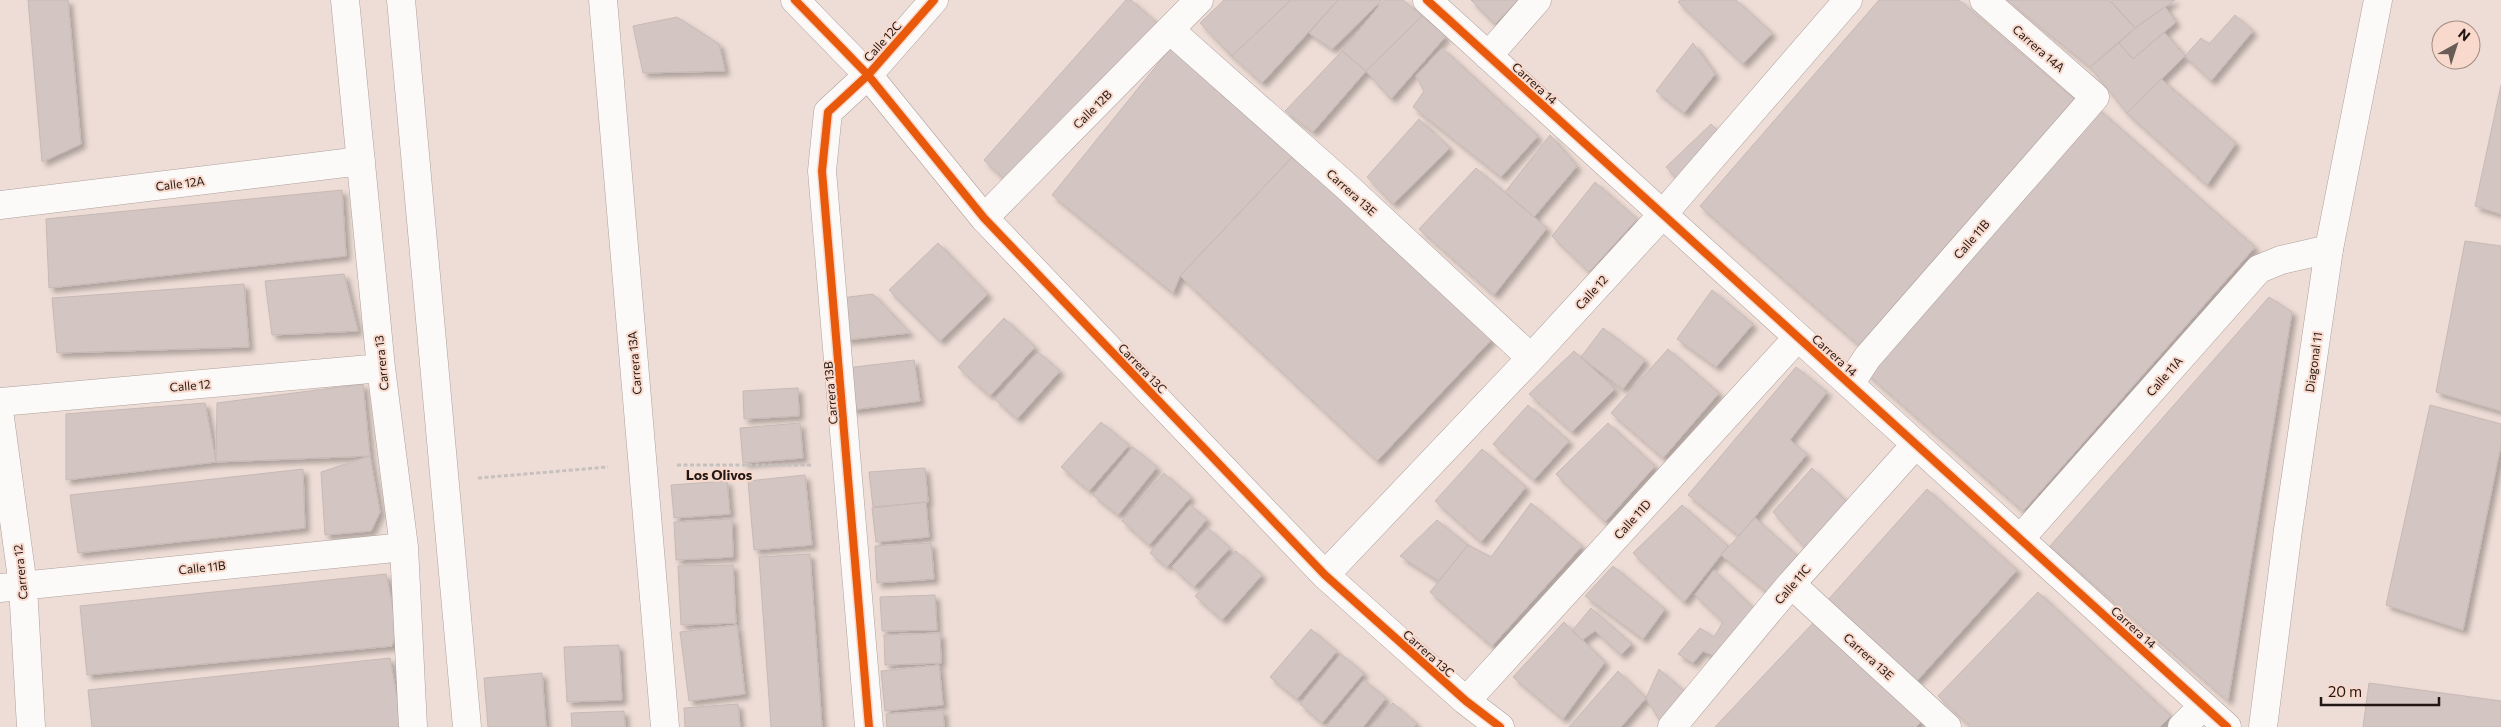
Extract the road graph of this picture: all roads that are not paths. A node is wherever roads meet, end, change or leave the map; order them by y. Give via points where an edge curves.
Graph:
1 (344, 0) edge
2 (401, 0) edge
3 (603, 0) edge
4 (795, 0) edge
5 (934, 0) edge
6 (1199, 0) edge
7 (1427, 0) edge
8 (1537, 0) edge
9 (1848, 0) edge
10 (1984, 0) edge
11 (2375, 2) edge
12 (1170, 30) junction
13 (1488, 56) junction
14 (868, 75) junction
15 (2095, 97) joint
16 (361, 161) junction
17 (0, 205) edge
18 (1663, 214) junction
19 (984, 218) junction
20 (2329, 249) junction
21 (1798, 337) junction
22 (1531, 358) junction
23 (381, 368) junction
24 (1850, 384) junction
25 (0, 402) edge
26 (0, 418) edge
27 (1916, 444) junction
28 (2020, 539) junction
29 (404, 546) junction
30 (1325, 575) junction
31 (1792, 584) junction
32 (11, 587) edge
33 (1466, 701) junction
34 (2204, 706) junction
35 (1935, 723) edge
36 (31, 727) edge
37 (413, 727) edge
38 (467, 727) edge
39 (665, 727) edge
40 (869, 727) edge
41 (1500, 727) edge
42 (1672, 727) edge
43 (2182, 727) edge
44 (2227, 727) edge
45 (2263, 727) edge

1 - 16 street, Carrera 13
2 - 38 street
3 - 39 street, Carrera 13A
4 - 14 street, Carrera 13C
5 - 14 street, Calle 12C
6 - 12 street, Calle 12B
7 - 13 street, Carrera 14
8 - 13 street
9 - 18 street, Calle 12
10 - 15 street, Carrera 14A
11 - 20 street, Diagonal 11
12 - 19 street, Calle 12B
12 - 22 street, Carrera 13E via 1345,185
13 - 18 street, Carrera 14
14 - 19 street, Carrera 13C
14 - 40 street, Carrera 13B via 828,112 822,170
15 - 24 street, Calle 11B via 1867,358
16 - 17 street, Calle 12A
16 - 23 street, Carrera 13
18 - 21 street, Carrera 14
18 - 22 street, Calle 12
19 - 30 street, Carrera 13C
20 - 28 street, Calle 11A via 2280,260 2259,269
20 - 45 street, Diagonal 11
21 - 24 street, Carrera 14
21 - 33 street, Calle 11D
22 - 30 street, Calle 12
23 - 25 street, Calle 12
23 - 29 street, Carrera 13
24 - 27 street, Carrera 14
26 - 32 street, Carrera 12
27 - 28 street, Carrera 14
27 - 31 street, Calle 11C
28 - 34 street, Carrera 14
29 - 32 street, Calle 11B
29 - 37 street, Carrera 13
30 - 33 street, Carrera 13C
31 - 35 street, Carrera 13E
31 - 42 street, Calle 11C
32 - 36 street, Carrera 12
33 - 41 street, Carrera 13C
34 - 43 street
34 - 44 street, Carrera 14

